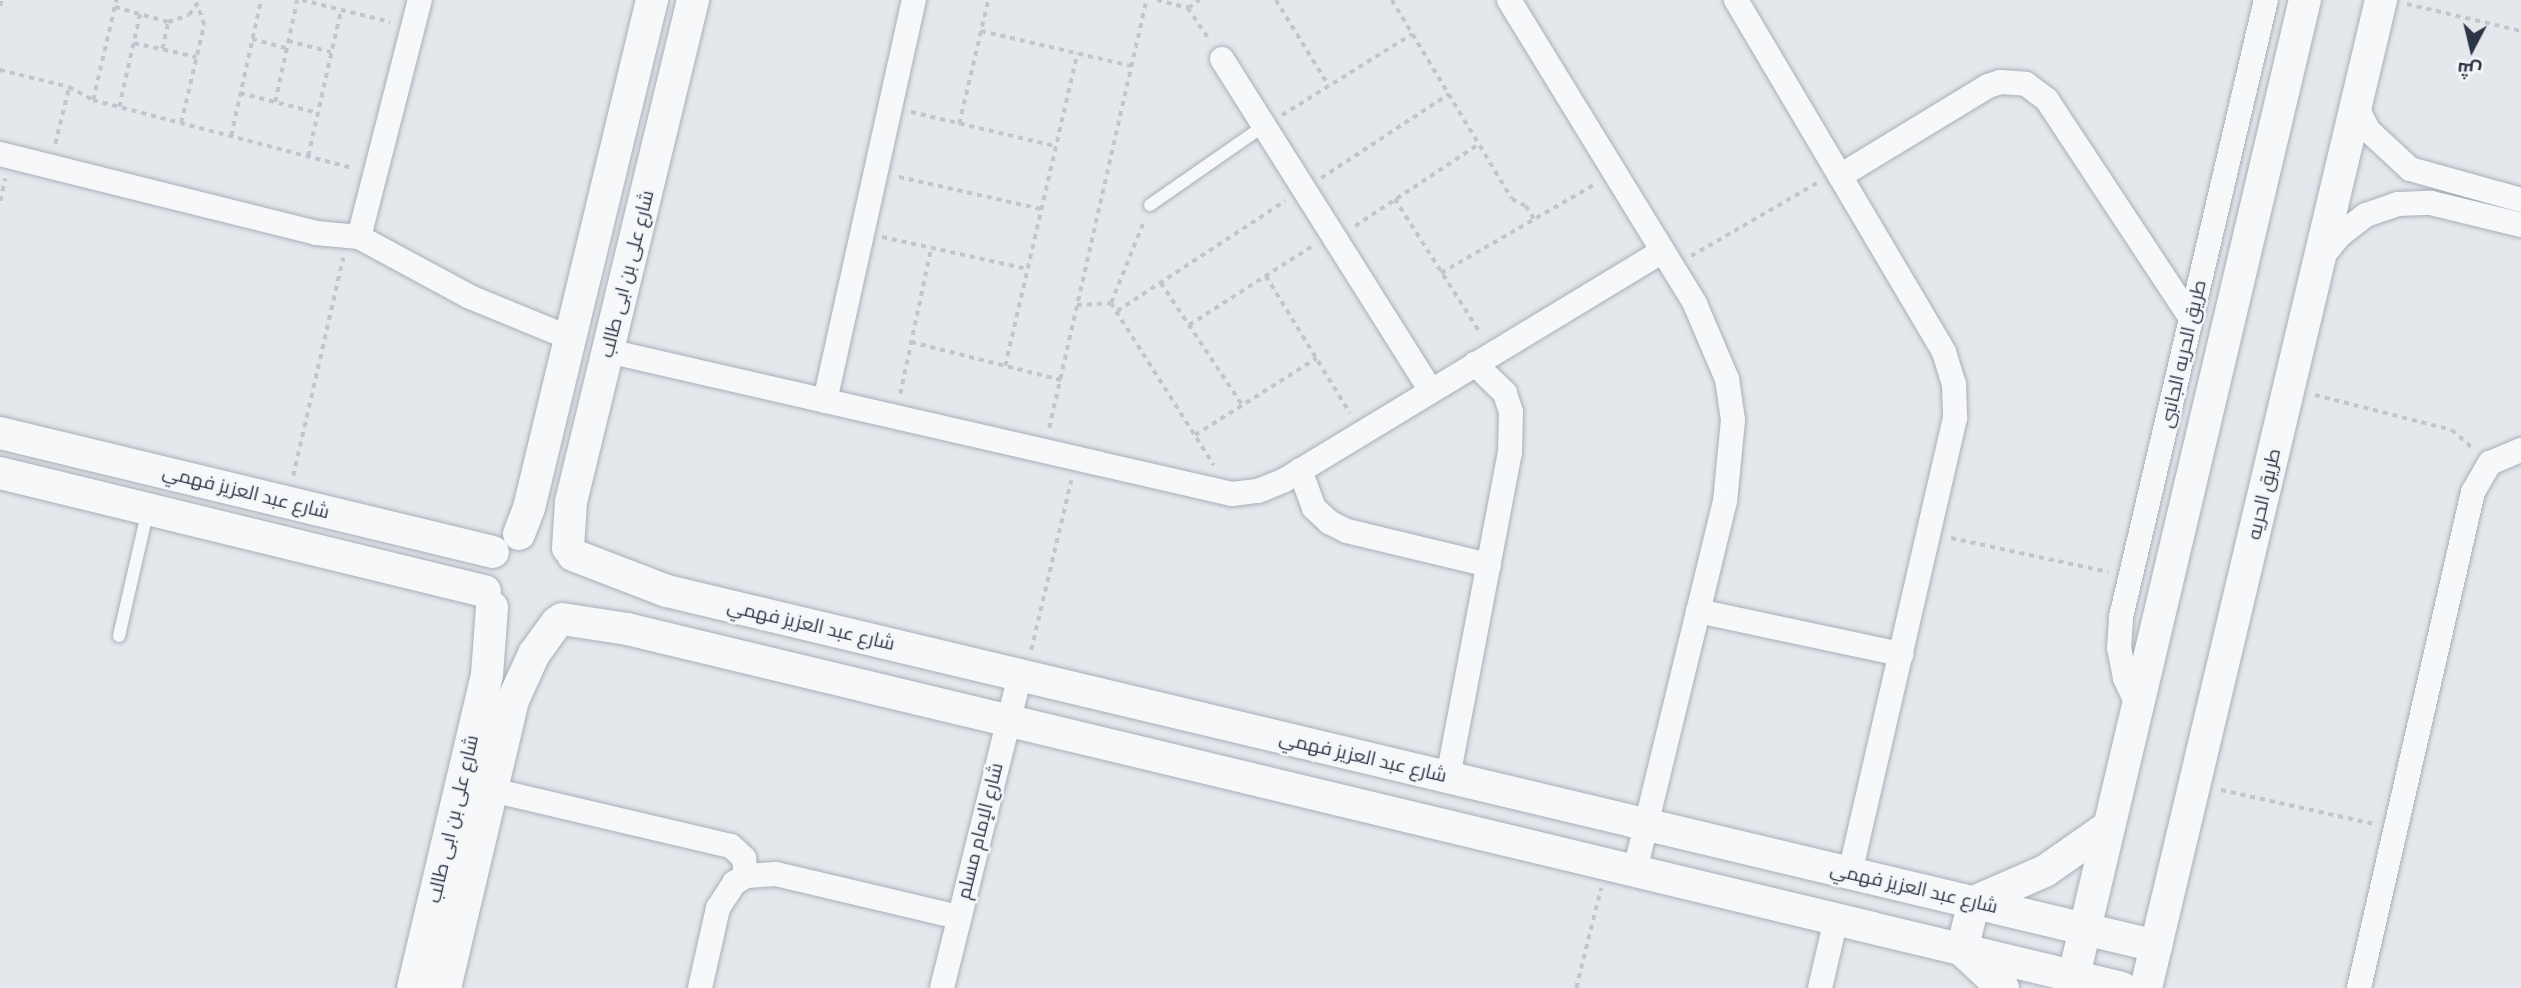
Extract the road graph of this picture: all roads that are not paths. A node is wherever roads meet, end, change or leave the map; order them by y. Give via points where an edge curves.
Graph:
1 (420, 0) edge
2 (652, 0) edge
3 (693, 0) edge
4 (914, 0) edge
5 (1736, 0) edge
6 (2266, 0) edge
7 (2305, 0) edge
8 (2392, 2) edge
9 (1516, 3) edge
10 (1222, 59) road end
11 (2356, 106) junction
12 (1265, 125) junction
13 (0, 154) edge
14 (1839, 173) junction
15 (2521, 200) edge
16 (1150, 205) road end
17 (2521, 225) edge
18 (353, 237) junction
19 (1668, 259) junction
20 (2320, 261) junction
21 (2192, 318) junction
22 (570, 338) junction
23 (608, 351) junction
24 (1484, 359) junction
25 (1432, 391) junction
26 (825, 401) junction
27 (0, 433) edge
28 (2521, 450) edge
29 (1300, 470) junction
30 (0, 473) edge
31 (538, 474) junction
32 (576, 482) junction
33 (148, 509) junction
34 (519, 534) junction
35 (447, 541) junction
36 (493, 552) junction
37 (571, 552) junction
38 (1489, 565) junction
39 (436, 579) junction
40 (641, 584) junction
41 (488, 599) junction
42 (1698, 611) junction
43 (559, 620) junction
44 (627, 629) junction
45 (119, 636) dead end
46 (1901, 654) junction
47 (1023, 675) junction
48 (483, 692) junction
49 (513, 700) junction
50 (2138, 706) junction
51 (1009, 720) junction
52 (1448, 777) junction
53 (492, 790) junction
54 (1646, 825) junction
55 (2108, 827) junction
56 (1621, 868) junction
57 (1850, 873) junction
58 (746, 876) junction
59 (1974, 902) junction
60 (958, 917) junction
61 (1836, 919) junction
62 (2084, 929) junction
63 (2156, 946) junction
64 (1962, 950) junction
65 (2072, 982) edge
66 (413, 988) edge
67 (445, 988) edge
68 (700, 988) edge
69 (942, 988) edge
70 (1820, 988) edge
71 (2003, 988) edge
72 (2122, 988) edge
73 (2146, 988) edge
74 (2359, 988) edge

1 - 18 street via 375,173
2 - 22 street, شارع على بن ابى طالب
3 - 23 street, شارع على بن ابى طالب
4 - 26 street
5 - 14 street
6 - 21 street, طريق الحريه الجانبى
7 - 50 street
8 - 11 street, طريق الحريه
9 - 19 street
10 - 12 street
11 - 15 street via 2388,152 2410,169
11 - 20 street, طريق الحريه
12 - 16 lane
12 - 25 street
13 - 18 street
14 - 21 street via 1988,86 2026,84 2047,100
14 - 46 street via 1944,352 1954,384 1955,418
17 - 20 street via 2431,203 2398,204 2366,215 2340,235
18 - 22 street via 470,297
19 - 24 street
19 - 42 street via 1714,340 1733,420 1728,487
20 - 63 street, طريق الحريه
21 - 50 street, طريق الحريه الجانبى via 2119,648 2125,678
22 - 31 street, شارع على بن ابى طالب
23 - 26 street
23 - 32 street, شارع على بن ابى طالب
24 - 25 street
24 - 38 street via 1511,412 1510,453
25 - 29 street
26 - 29 street via 1232,494 1258,491
27 - 35 street, شارع عبد العزيز فهمي
28 - 74 street via 2504,454 2479,476
29 - 38 street via 1314,508 1329,522 1347,531
30 - 33 street, شارع عبد العزيز فهمي
31 - 32 street via 555,486
31 - 34 street, شارع على بن ابى طالب
32 - 37 street, شارع على بن ابى طالب
33 - 39 street, شارع عبد العزيز فهمي
33 - 45 lane
34 - 36 street
34 - 37 street via 551,536
35 - 36 street, شارع عبد العزيز فهمي
35 - 39 street via 447,562
36 - 41 street via 485,570
37 - 40 street, شارع عبد العزيز فهمي
37 - 43 street via 579,589
38 - 52 street
39 - 41 street, شارع عبد العزيز فهمي
40 - 44 street via 629,605
40 - 47 street, شارع عبد العزيز فهمي
41 - 43 street via 522,628
41 - 48 street, شارع على بن ابى طالب
42 - 46 street
42 - 54 street
43 - 44 street
43 - 49 street, شارع على بن ابى طالب via 534,654
44 - 51 street
46 - 57 street
47 - 51 street, شارع الإمام مسلم
47 - 52 street, شارع عبد العزيز فهمي
48 - 49 street via 496,690
48 - 66 street, شارع على بن ابى طالب
49 - 53 street, شارع على بن ابى طالب
50 - 55 street
51 - 56 street
51 - 60 street, شارع الإمام مسلم
52 - 54 street, شارع عبد العزيز فهمي
53 - 58 street via 731,846 744,858
53 - 67 street, شارع على بن ابى طالب
54 - 56 street
54 - 57 street, شارع عبد العزيز فهمي
55 - 59 street via 2045,872
55 - 62 street
56 - 61 street
57 - 59 street, شارع عبد العزيز فهمي
58 - 60 street via 776,874
58 - 68 street via 724,895
59 - 62 street, شارع عبد العزيز فهمي
59 - 64 street
60 - 69 street, شارع الإمام مسلم
61 - 64 street
61 - 70 street
62 - 63 street, شارع عبد العزيز فهمي
62 - 65 street
63 - 73 street, طريق الحريه
64 - 65 street
64 - 71 street
65 - 72 street

